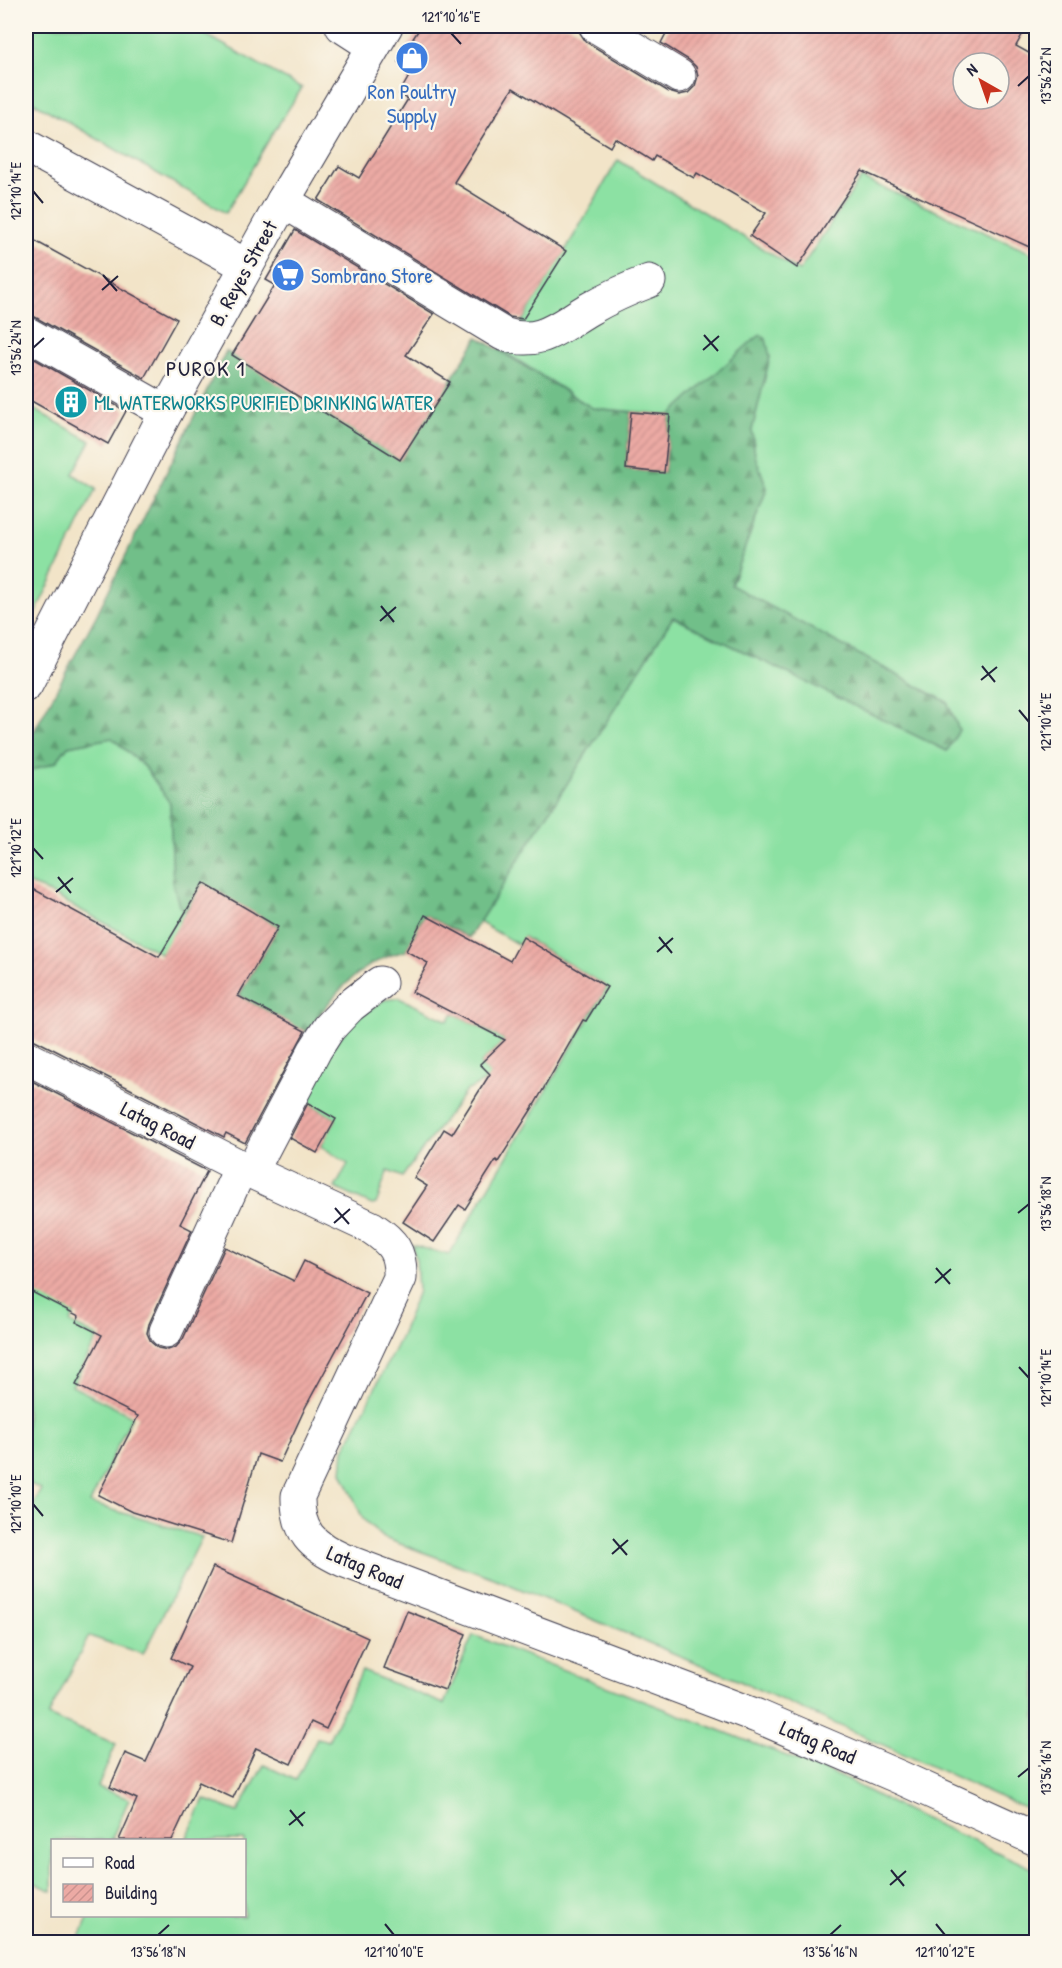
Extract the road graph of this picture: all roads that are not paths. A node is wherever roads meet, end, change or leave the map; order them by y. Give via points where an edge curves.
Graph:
1 (342, 26) edge
2 (596, 26) edge
3 (380, 36) edge
4 (679, 76) dead end
5 (26, 146) edge
6 (283, 201) junction
7 (247, 266) junction
8 (649, 281) dead end
9 (26, 333) edge
10 (166, 412) junction
11 (26, 685) edge
12 (380, 983) dead end
13 (26, 1057) edge
14 (246, 1169) junction
15 (166, 1331) dead end
16 (1036, 1839) edge

1 - 3 street
2 - 4 street
3 - 6 street, B. Reyes Street
5 - 7 street
6 - 7 street, B. Reyes Street
6 - 8 street via 502,334 519,340 557,329 615,295
7 - 10 street, B. Reyes Street
9 - 10 street
10 - 11 street, B. Reyes Street
12 - 14 street via 329,1028
13 - 14 street, Latag Road
14 - 15 street
14 - 16 street, Latag Road via 372,1228 396,1249 400,1263 400,1278 298,1496 297,1513 311,1541 343,1560 757,1716

